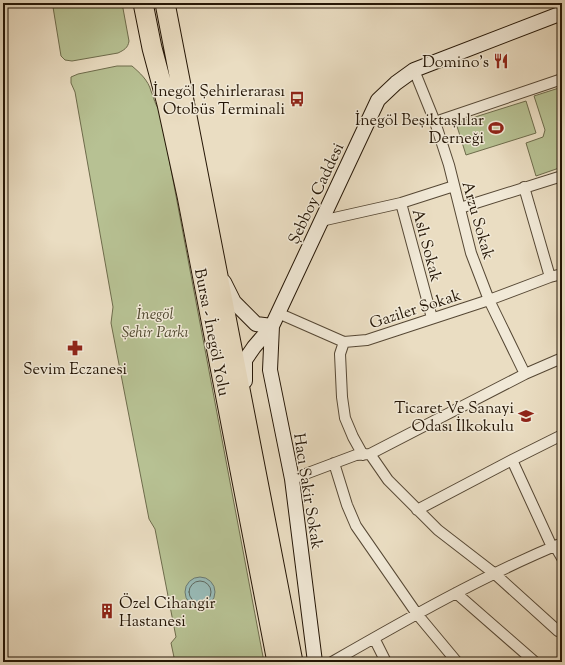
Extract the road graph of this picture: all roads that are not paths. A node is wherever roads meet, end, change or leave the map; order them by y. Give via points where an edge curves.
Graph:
1 (144, 3) edge
2 (165, 3) edge
3 (562, 13) edge
4 (414, 70) junction
5 (562, 79) edge
6 (435, 122) junction
7 (562, 176) edge
8 (454, 186) junction
9 (524, 187) junction
10 (401, 203) junction
11 (460, 208) junction
12 (321, 221) junction
13 (217, 267) junction
14 (562, 274) edge
15 (550, 276) junction
16 (489, 300) junction
17 (278, 313) junction
18 (432, 318) junction
19 (272, 326) junction
20 (344, 342) junction
21 (562, 358) edge
22 (525, 374) junction
23 (245, 407) junction
24 (562, 436) edge
25 (367, 454) junction
26 (512, 460) junction
27 (334, 463) junction
28 (292, 479) junction
29 (418, 510) junction
30 (556, 545) edge
31 (562, 558) edge
32 (494, 574) junction
33 (456, 593) junction
34 (417, 614) junction
35 (558, 631) dead end
36 (374, 638) junction
37 (276, 662) edge
38 (293, 662) edge
39 (315, 662) edge
40 (332, 662) edge
41 (386, 662) edge
42 (457, 662) edge
43 (535, 662) edge

1 - 37 highway, Bursa - İnegöl Yolu via 187,196
2 - 13 highway, Bursa - İnegöl Yolu
3 - 4 street, Şebboy Caddesi
4 - 6 street, Arzu Sokak
4 - 12 street, Şebboy Caddesi via 378,100
5 - 6 street
6 - 8 street, Arzu Sokak
7 - 9 street
8 - 10 street
8 - 11 street, Arzu Sokak
9 - 11 street
9 - 15 street
10 - 12 street
10 - 18 street, Aslı Sokak
11 - 16 street, Arzu Sokak via 472,253
12 - 17 street, Şebboy Caddesi
13 - 19 street via 234,302 256,324
13 - 23 highway, Bursa - İnegöl Yolu
14 - 15 street, Gaziler Sokak
15 - 16 street, Gaziler Sokak
16 - 18 street, Gaziler Sokak
16 - 22 street, Arzu Sokak
17 - 19 street, Şebboy Caddesi
17 - 20 street, Gaziler Sokak
18 - 20 street, Gaziler Sokak via 367,340
19 - 23 street via 244,360
19 - 28 street, Hacı Şakir Sokak via 270,370
20 - 25 street via 340,354 345,418 353,437
21 - 22 street
22 - 25 street
23 - 38 highway, Bursa - İnegöl Yolu
24 - 26 street
25 - 27 street
25 - 29 street
26 - 29 street
26 - 30 street
27 - 28 street
27 - 34 street via 356,526
28 - 39 street, Hacı Şakir Sokak
29 - 32 street via 438,530
30 - 31 street
30 - 32 street
32 - 33 street
32 - 35 street
33 - 34 street
33 - 43 street
34 - 36 street
34 - 42 street
36 - 40 street
36 - 41 street

